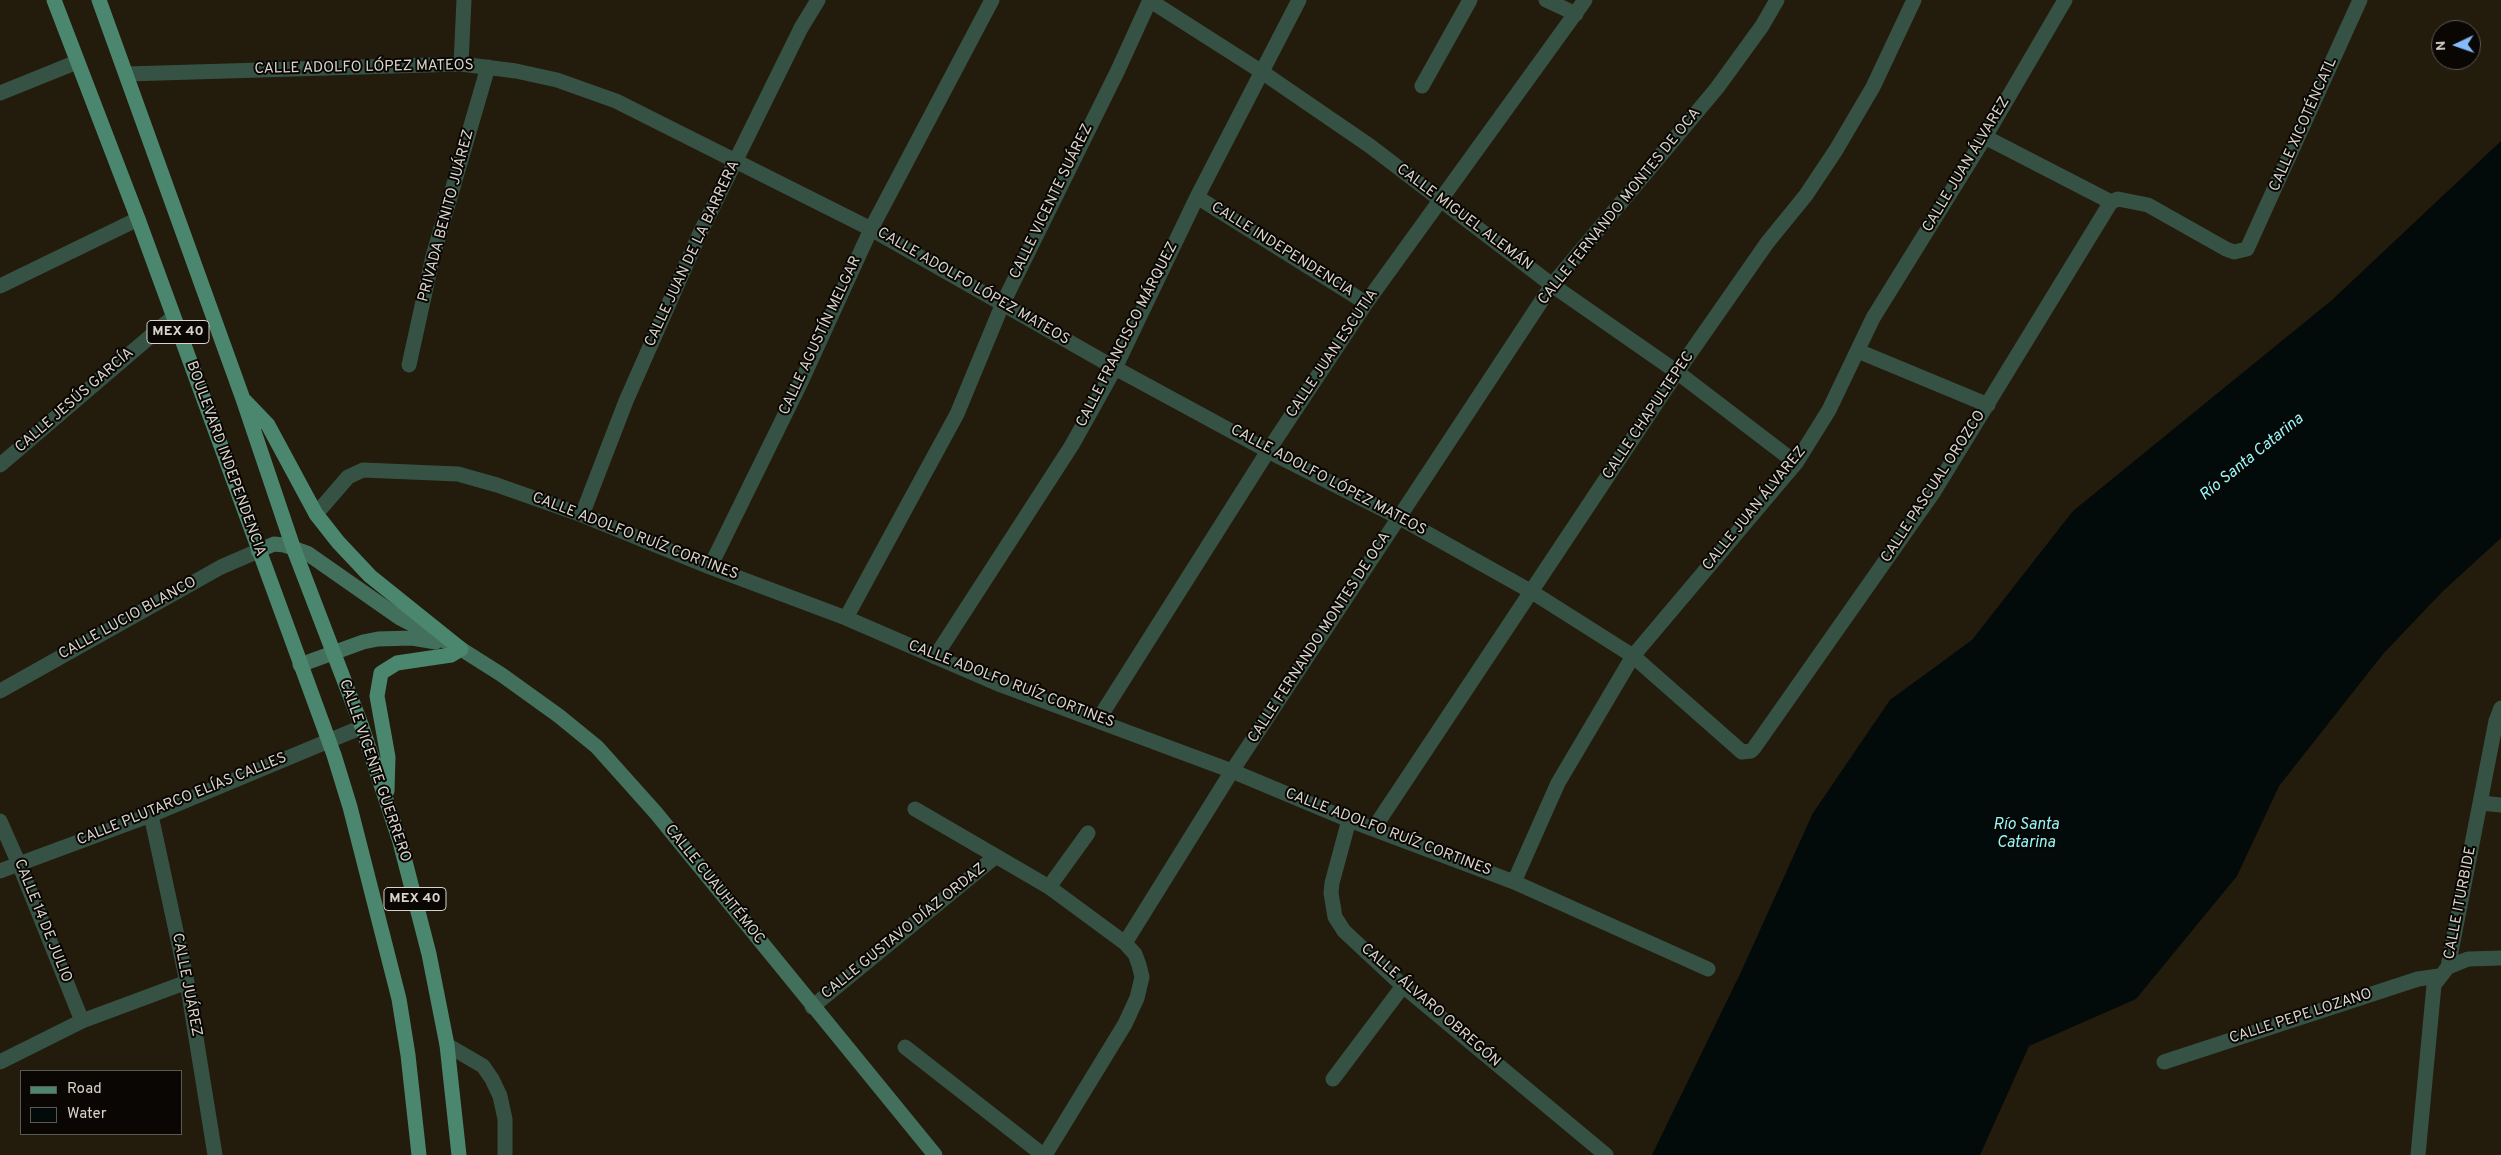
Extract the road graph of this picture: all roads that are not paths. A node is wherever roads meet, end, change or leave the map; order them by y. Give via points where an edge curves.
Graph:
1 (54, 0) edge
2 (99, 0) edge
3 (464, 0) edge
4 (818, 0) edge
5 (992, 0) edge
6 (1150, 0) edge
7 (1300, 0) edge
8 (1470, 0) edge
9 (1546, 0) edge
10 (1585, 0) edge
11 (1777, 0) edge
12 (1914, 0) edge
13 (2066, 0) edge
14 (2360, 0) edge
15 (1576, 14) junction
16 (77, 62) junction
17 (460, 64) junction
18 (488, 67) junction
19 (1262, 72) junction
20 (127, 74) junction
21 (1422, 86) dead end
22 (0, 93) edge
23 (1985, 137) junction
24 (736, 161) junction
25 (1197, 197) junction
26 (1441, 198) junction
27 (2111, 202) junction
28 (138, 219) junction
29 (871, 229) junction
30 (1552, 285) junction
31 (0, 286) edge
32 (1002, 303) junction
33 (1366, 303) junction
34 (173, 317) junction
35 (1858, 351) junction
36 (409, 366) dead end
37 (1115, 368) junction
38 (1677, 372) junction
39 (243, 399) junction
40 (1988, 405) junction
41 (1268, 451) junction
42 (1796, 463) junction
43 (0, 465) edge
44 (316, 514) junction
45 (582, 515) junction
46 (1400, 518) junction
47 (293, 547) junction
48 (258, 551) junction
49 (710, 567) junction
50 (1532, 592) junction
51 (846, 618) junction
52 (461, 649) junction
53 (333, 653) junction
54 (1633, 656) junction
55 (934, 657) junction
56 (300, 665) junction
57 (0, 691) edge
58 (2501, 708) edge
59 (1098, 720) junction
60 (362, 727) junction
61 (328, 741) junction
62 (1738, 750) joint
63 (1232, 771) junction
64 (386, 798) junction
65 (2481, 802) junction
66 (2501, 805) edge
67 (915, 808) dead end
68 (151, 815) junction
69 (1350, 820) junction
70 (0, 821) edge
71 (1374, 828) junction
72 (1088, 833) dead end
73 (995, 857) junction
74 (19, 864) junction
75 (0, 871) edge
76 (1514, 882) junction
77 (1048, 888) junction
78 (1125, 943) junction
79 (2501, 958) edge
80 (1708, 969) dead end
81 (2443, 972) junction
82 (187, 982) junction
83 (1403, 986) junction
84 (812, 1007) junction
85 (82, 1021) junction
86 (447, 1045) junction
87 (905, 1047) dead end
88 (0, 1062) edge
89 (2164, 1062) dead end
90 (1333, 1078) dead end
91 (215, 1155) edge
92 (419, 1155) edge
93 (458, 1155) edge
94 (505, 1155) edge
95 (935, 1155) edge
96 (1044, 1155) edge
97 (1606, 1155) edge
98 (2418, 1155) edge

1 - 16 main road, BOULEVARD INDEPENDENCIA / MEX 40
2 - 20 main road, MEX 40
3 - 17 street
4 - 24 street, CALLE JUAN DE LA BARRERA
5 - 29 street, CALLE AGUSTÍN MELGAR
6 - 19 street, CALLE MIGUEL ALEMÁN
6 - 32 street, CALLE VICENTE SUÁREZ
7 - 19 street, CALLE FRANCISCO MÁRQUEZ
8 - 21 street
9 - 15 street
10 - 15 street, CALLE JUAN ESCUTIA
11 - 30 street, CALLE FERNANDO MONTES DE OCA via 1717,88
12 - 38 street, CALLE CHAPULTEPEC via 1873,87 1836,150
13 - 23 street, CALLE JUAN ÁLVAREZ
14 - 27 street, CALLE XICOTÉNCATL via 2247,249 2226,250 2148,205 2118,199
15 - 26 street, CALLE JUAN ESCUTIA
16 - 22 street
16 - 28 main road, BOULEVARD INDEPENDENCIA / MEX 40
17 - 18 street, CALLE ADOLFO LÓPEZ MATEOS
17 - 20 street, CALLE ADOLFO LÓPEZ MATEOS
18 - 24 street, CALLE ADOLFO LÓPEZ MATEOS via 557,80 616,101
18 - 36 street, PRIVADA BENITO JUÁREZ via 433,256
19 - 25 street, CALLE FRANCISCO MÁRQUEZ
19 - 26 street, CALLE MIGUEL ALEMÁN
20 - 39 main road, MEX 40
23 - 27 street
23 - 35 street, CALLE JUAN ÁLVAREZ via 1873,318
24 - 29 street, CALLE ADOLFO LÓPEZ MATEOS
24 - 45 street, CALLE JUAN DE LA BARRERA via 700,233 626,401
25 - 33 street, CALLE INDEPENDENCIA
25 - 37 street, CALLE FRANCISCO MÁRQUEZ
26 - 30 street, CALLE MIGUEL ALEMÁN
26 - 33 street, CALLE JUAN ESCUTIA
27 - 40 street, CALLE PASCUAL OROZCO
28 - 31 street
28 - 34 main road, BOULEVARD INDEPENDENCIA / MEX 40
29 - 32 street, CALLE ADOLFO LÓPEZ MATEOS
29 - 49 street, CALLE AGUSTÍN MELGAR via 801,382
30 - 38 street, CALLE MIGUEL ALEMÁN
30 - 46 street, CALLE FERNANDO MONTES DE OCA
32 - 37 street, CALLE ADOLFO LÓPEZ MATEOS
32 - 51 street, CALLE VICENTE SUÁREZ via 957,414
33 - 41 street, CALLE JUAN ESCUTIA
34 - 43 street, CALLE JESÚS GARCÍA
34 - 48 main road, BOULEVARD INDEPENDENCIA / MEX 40
35 - 40 street
35 - 42 street, CALLE JUAN ÁLVAREZ via 1829,410
37 - 41 street, CALLE ADOLFO LÓPEZ MATEOS
37 - 55 street, CALLE FRANCISCO MÁRQUEZ via 1072,445
38 - 42 street, CALLE MIGUEL ALEMÁN
38 - 50 street, CALLE CHAPULTEPEC
39 - 44 main road via 268,425
39 - 47 main road, MEX 40
40 - 62 street, CALLE PASCUAL OROZCO via 1933,494 1754,748 1750,752
41 - 46 street, CALLE ADOLFO LÓPEZ MATEOS
41 - 59 street, CALLE JUAN ESCUTIA
42 - 54 street, CALLE JUAN ÁLVAREZ
44 - 45 street, CALLE ADOLFO RUÍZ CORTINES via 348,477 373,469 458,474
44 - 52 main road via 370,576
45 - 49 street, CALLE ADOLFO RUÍZ CORTINES
46 - 50 street, CALLE ADOLFO LÓPEZ MATEOS
46 - 63 street, CALLE FERNANDO MONTES DE OCA
47 - 48 street via 274,544
47 - 52 street via 400,618
47 - 53 main road, MEX 40
48 - 56 main road, BOULEVARD INDEPENDENCIA / MEX 40
48 - 57 street, CALLE LUCIO BLANCO via 221,567
49 - 51 street, CALLE ADOLFO RUÍZ CORTINES
50 - 54 street, CALLE ADOLFO LÓPEZ MATEOS
50 - 71 street, CALLE CHAPULTEPEC
51 - 55 street, CALLE ADOLFO RUÍZ CORTINES
52 - 53 street via 427,640 398,638 363,642
52 - 64 main road via 452,655 397,663 381,673 377,696 388,757
52 - 84 street, CALLE CUAUHTÉMOC via 536,699 597,747 656,813
53 - 56 street
53 - 60 main road, CALLE VICENTE GUERRERO / MEX 40
54 - 62 street, CALLE ADOLFO LÓPEZ MATEOS
54 - 76 street, CALLE JUAN ÁLVAREZ via 1558,783
55 - 59 street, CALLE ADOLFO RUÍZ CORTINES
56 - 61 main road, MEX 40
58 - 65 street, CALLE ITURBIDE
59 - 63 street, CALLE ADOLFO RUÍZ CORTINES
60 - 61 street, CALLE PLUTARCO ELÍAS CALLES
60 - 64 main road, CALLE VICENTE GUERRERO / MEX 40
61 - 68 street, CALLE PLUTARCO ELÍAS CALLES
61 - 92 main road, MEX 40 via 350,806 399,999
63 - 69 street, CALLE ADOLFO RUÍZ CORTINES
63 - 78 street, CALLE FERNANDO MONTES DE OCA
64 - 86 main road, CALLE VICENTE GUERRERO / MEX 40 via 429,954
65 - 66 street
65 - 81 street, CALLE ITURBIDE
67 - 73 street, CALLE GUSTAVO DÍAZ ORDAZ
68 - 74 street, CALLE PLUTARCO ELÍAS CALLES
68 - 82 street, CALLE JUÁREZ
69 - 71 street, CALLE ADOLFO RUÍZ CORTINES
69 - 83 street, CALLE ÁLVARO OBREGÓN via 1332,883 1335,917 1344,931
70 - 74 street, CALLE 14 DE JULIO
71 - 76 street, CALLE ADOLFO RUÍZ CORTINES
72 - 77 street
73 - 77 street, CALLE GUSTAVO DÍAZ ORDAZ
73 - 84 street, CALLE GUSTAVO DÍAZ ORDAZ
74 - 75 street, CALLE PLUTARCO ELÍAS CALLES
74 - 85 street, CALLE 14 DE JULIO
76 - 80 street, CALLE ADOLFO RUÍZ CORTINES
77 - 78 street, CALLE GUSTAVO DÍAZ ORDAZ
78 - 96 street via 1135,954 1142,977 1138,998
79 - 81 street, CALLE PEPE LOZANO via 2468,959
81 - 89 street, CALLE PEPE LOZANO
81 - 98 street, CALLE ITURBIDE via 2434,985 2431,1004
82 - 85 street
82 - 91 street, CALLE JUÁREZ
83 - 90 street
83 - 97 street, CALLE ÁLVARO OBREGÓN
84 - 95 street, CALLE CUAUHTÉMOC
85 - 88 street
86 - 93 main road, CALLE VICENTE GUERRERO / MEX 40
86 - 94 street via 482,1066 492,1079 500,1096 504,1119
87 - 96 street

